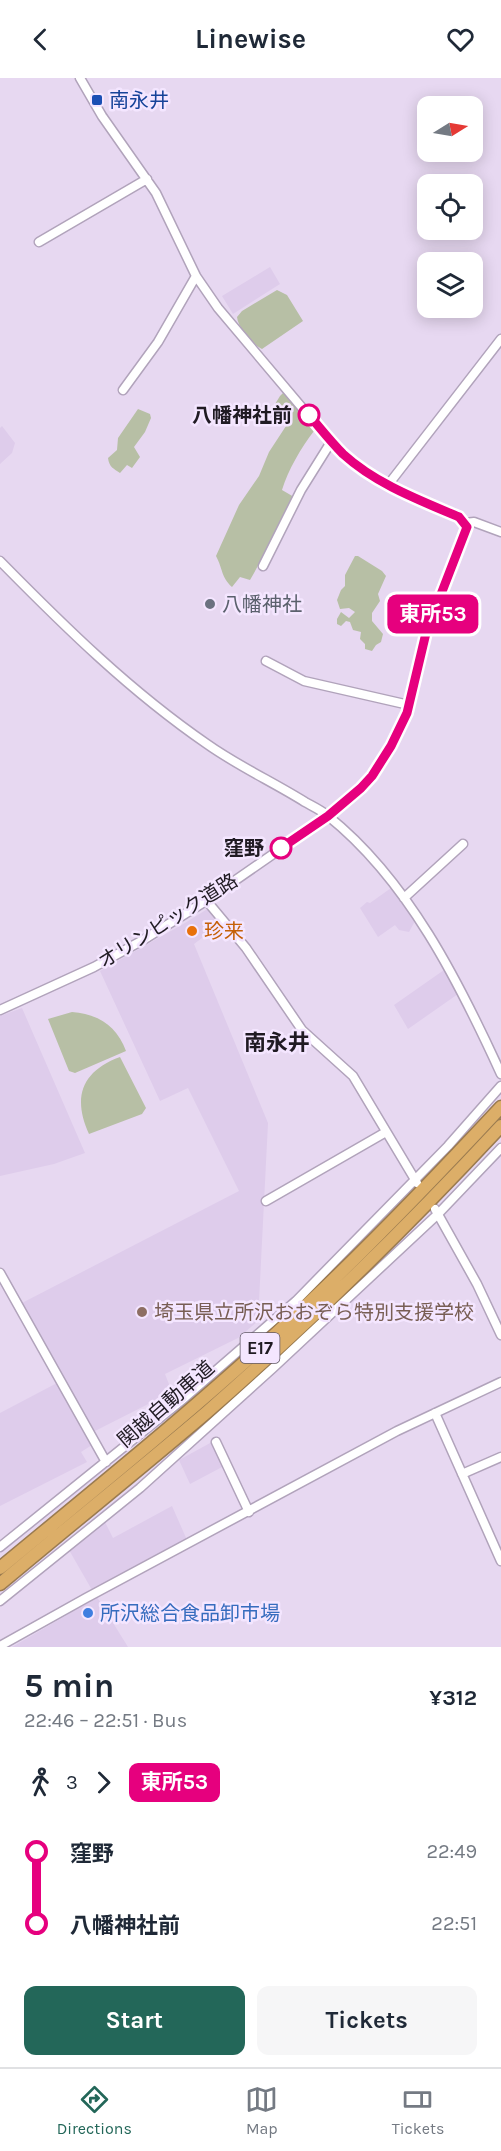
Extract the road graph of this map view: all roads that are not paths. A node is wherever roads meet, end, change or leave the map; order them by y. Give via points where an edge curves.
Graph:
1 (80, 78) edge
2 (147, 179) junction
3 (39, 242) dead end
4 (196, 276) junction
5 (501, 339) edge
6 (123, 390) dead end
7 (331, 442) junction
8 (388, 485) junction
9 (465, 523) junction
10 (501, 532) edge
11 (0, 561) edge
12 (263, 566) dead end
13 (266, 661) dead end
14 (409, 705) junction
15 (328, 816) junction
16 (463, 844) dead end
17 (404, 897) junction
18 (206, 900) junction
19 (0, 1010) edge
20 (501, 1074) edge
21 (501, 1086) edge
22 (501, 1107) edge
23 (501, 1126) edge
24 (386, 1132) junction
25 (501, 1148) edge
26 (416, 1182) junction
27 (266, 1201) dead end
28 (437, 1212) junction
29 (0, 1273) edge
30 (501, 1335) edge
31 (501, 1382) edge
32 (435, 1413) junction
33 (216, 1442) dead end
34 (501, 1457) edge
35 (106, 1462) junction
36 (462, 1474) junction
37 (249, 1512) junction
38 (0, 1547) edge
39 (501, 1561) edge
40 (0, 1568) edge
41 (0, 1584) edge
42 (0, 1601) edge
43 (0, 1646) edge

1 - 2 street
2 - 3 street
2 - 4 street
4 - 6 street via 158,342
4 - 7 street via 218,308
5 - 8 street
7 - 8 street
7 - 12 street via 301,490
8 - 9 street
9 - 10 street via 474,522
9 - 14 street, オリンピック道路 via 466,532 422,647
11 - 15 street via 133,688 210,746
13 - 14 street via 304,681
14 - 15 street, オリンピック道路 via 377,770
15 - 17 street
15 - 18 street, オリンピック道路
16 - 17 street
17 - 20 street via 464,998
18 - 19 street, オリンピック道路 via 94,967
18 - 24 street via 252,956 302,1030 353,1076
21 - 26 street
22 - 40 highway, 関越自動車道 / E17 via 405,1209 292,1319
23 - 41 highway, 関越自動車道 / E17 via 406,1226 275,1351
24 - 26 street
24 - 27 street
25 - 28 street
26 - 35 street via 296,1301
28 - 30 street
28 - 42 street via 140,1488
29 - 35 street
31 - 32 street
32 - 36 street
32 - 37 street
33 - 37 street
34 - 36 street
35 - 38 street
36 - 39 street
37 - 43 street

